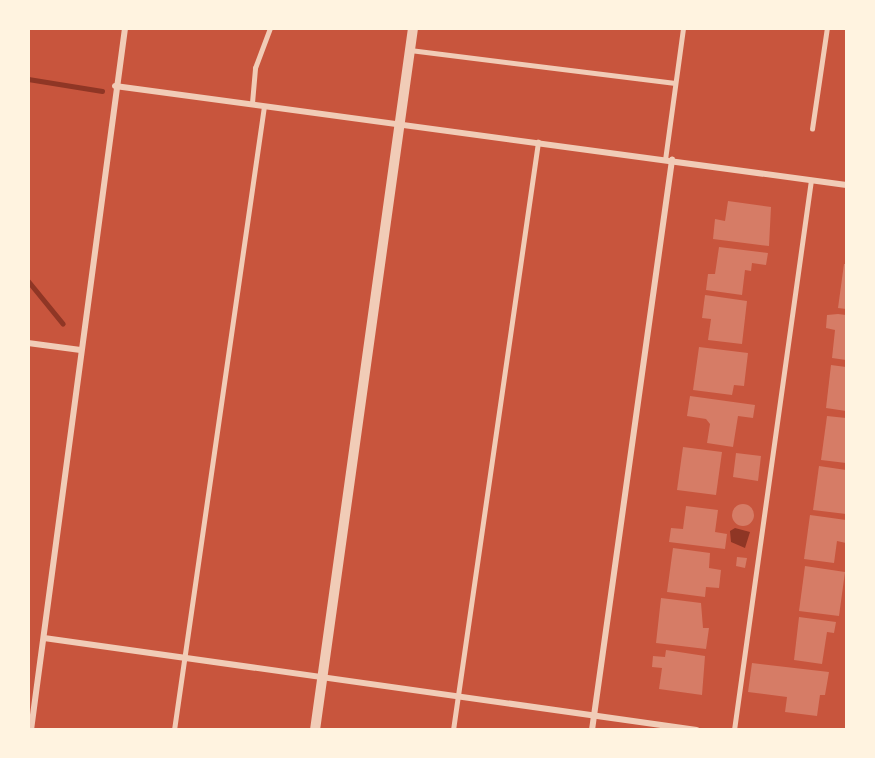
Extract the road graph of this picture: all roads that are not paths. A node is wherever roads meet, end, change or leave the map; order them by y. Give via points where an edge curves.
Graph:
1 (125, 28) edge
2 (270, 28) edge
3 (413, 28) edge
4 (683, 28) edge
5 (827, 28) edge
6 (410, 50) junction
7 (675, 83) junction
8 (115, 86) junction
9 (252, 103) junction
10 (264, 104) junction
11 (400, 123) junction
12 (812, 129) dead end
13 (538, 142) junction
14 (668, 160) junction
15 (811, 180) junction
16 (846, 184) edge
17 (28, 343) edge
18 (81, 350) junction
19 (44, 638) junction
20 (184, 657) junction
21 (322, 677) junction
22 (457, 696) junction
23 (594, 715) junction
24 (31, 729) edge
25 (174, 729) edge
26 (315, 729) edge
27 (453, 729) edge
28 (592, 729) edge
29 (697, 729) edge
30 (734, 729) edge

1 - 8 street
2 - 9 lane via 255,68
3 - 6 street
4 - 7 lane
5 - 12 lane
6 - 7 lane
6 - 11 street
7 - 14 lane
8 - 9 street
8 - 18 street
9 - 10 street
10 - 11 street
10 - 20 lane
11 - 13 street
11 - 21 street
13 - 14 street
13 - 22 lane
14 - 15 street
14 - 23 street
15 - 16 street
15 - 30 lane
17 - 18 street
18 - 19 street
19 - 20 street
19 - 24 street
20 - 21 street
20 - 25 lane
21 - 22 street
21 - 26 street
22 - 23 street
22 - 27 lane
23 - 28 street
23 - 29 street

